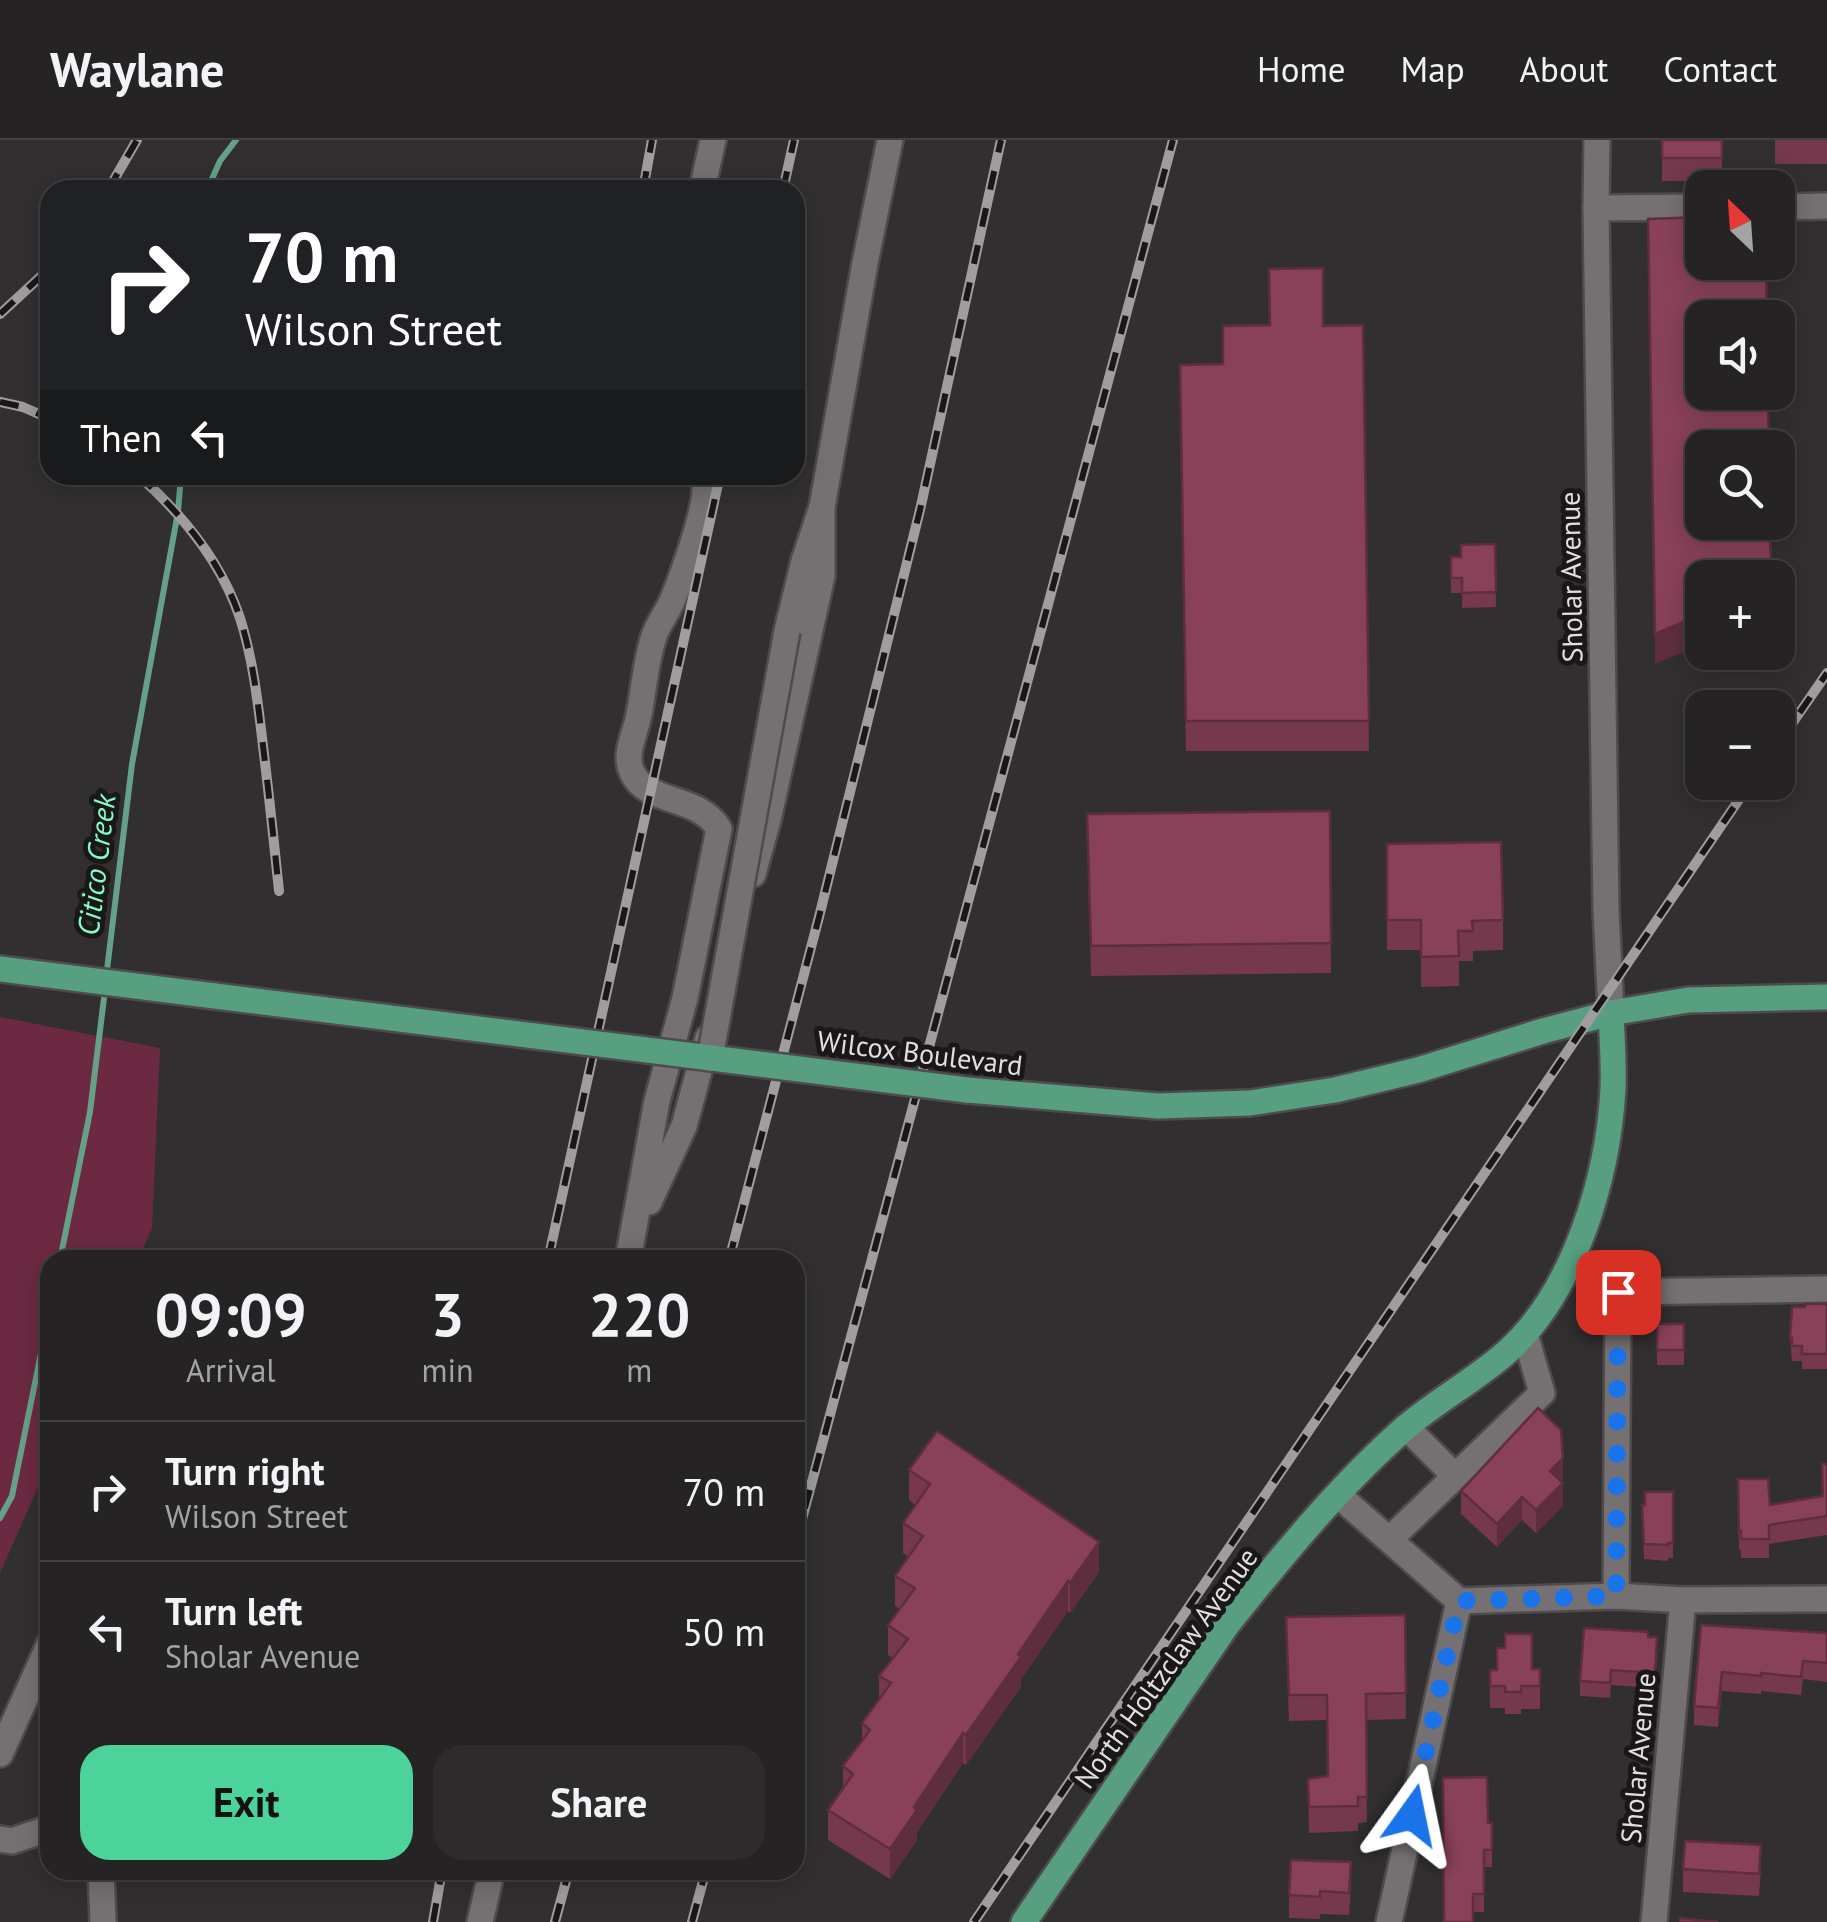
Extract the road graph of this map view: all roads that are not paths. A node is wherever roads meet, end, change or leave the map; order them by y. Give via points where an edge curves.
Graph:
1 (712, 140) edge
2 (890, 140) edge
3 (1598, 140) edge
4 (704, 180) edge
5 (1827, 206) edge
6 (1685, 207) edge
7 (1795, 207) edge
8 (1596, 208) junction
9 (704, 485) edge
10 (822, 507) junction
11 (0, 969) edge
12 (1827, 997) edge
13 (1611, 1013) junction
14 (710, 1058) junction
15 (630, 1250) edge
16 (631, 1250) edge
17 (1827, 1289) edge
18 (1525, 1334) junction
19 (1406, 1427) junction
20 (1455, 1476) junction
21 (1338, 1495) junction
22 (1390, 1539) junction
23 (1616, 1596) junction
24 (1827, 1599) edge
25 (1683, 1600) junction
26 (1459, 1601) junction
27 (40, 1664) edge
28 (0, 1754) edge
29 (40, 1831) edge
30 (0, 1839) edge
31 (101, 1880) edge
32 (490, 1880) edge
33 (103, 1922) edge
34 (480, 1922) edge
35 (1024, 1922) edge
36 (1389, 1922) edge
37 (1654, 1922) edge

1 - 4 street
2 - 10 street
3 - 8 street, Sholar Avenue
5 - 7 street
6 - 8 street
8 - 13 street, Sholar Avenue
9 - 15 street via 671,604 655,632 630,750 636,780 699,808 719,829
10 - 14 street, bridge via 787,631
10 - 16 street via 822,576 768,820 684,1126
11 - 14 main road, Wilcox Boulevard, bridge
12 - 13 main road, Wilcox Boulevard via 1688,1000
13 - 14 main road, Wilcox Boulevard, bridge via 1401,1074 1250,1103 1158,1106
13 - 18 main road, North Holtzclaw Avenue via 1610,1125 1594,1198 1559,1283
17 - 23 street via 1618,1292
18 - 19 main road, North Holtzclaw Avenue
18 - 20 street via 1542,1393
19 - 20 street
19 - 21 main road, North Holtzclaw Avenue
20 - 22 street
21 - 22 street
21 - 35 main road, North Holtzclaw Avenue via 1227,1625
22 - 26 street
23 - 25 street
23 - 26 street
24 - 25 street
25 - 37 street, Sholar Avenue
26 - 36 street
27 - 28 street
29 - 30 street
31 - 33 street
32 - 34 street

